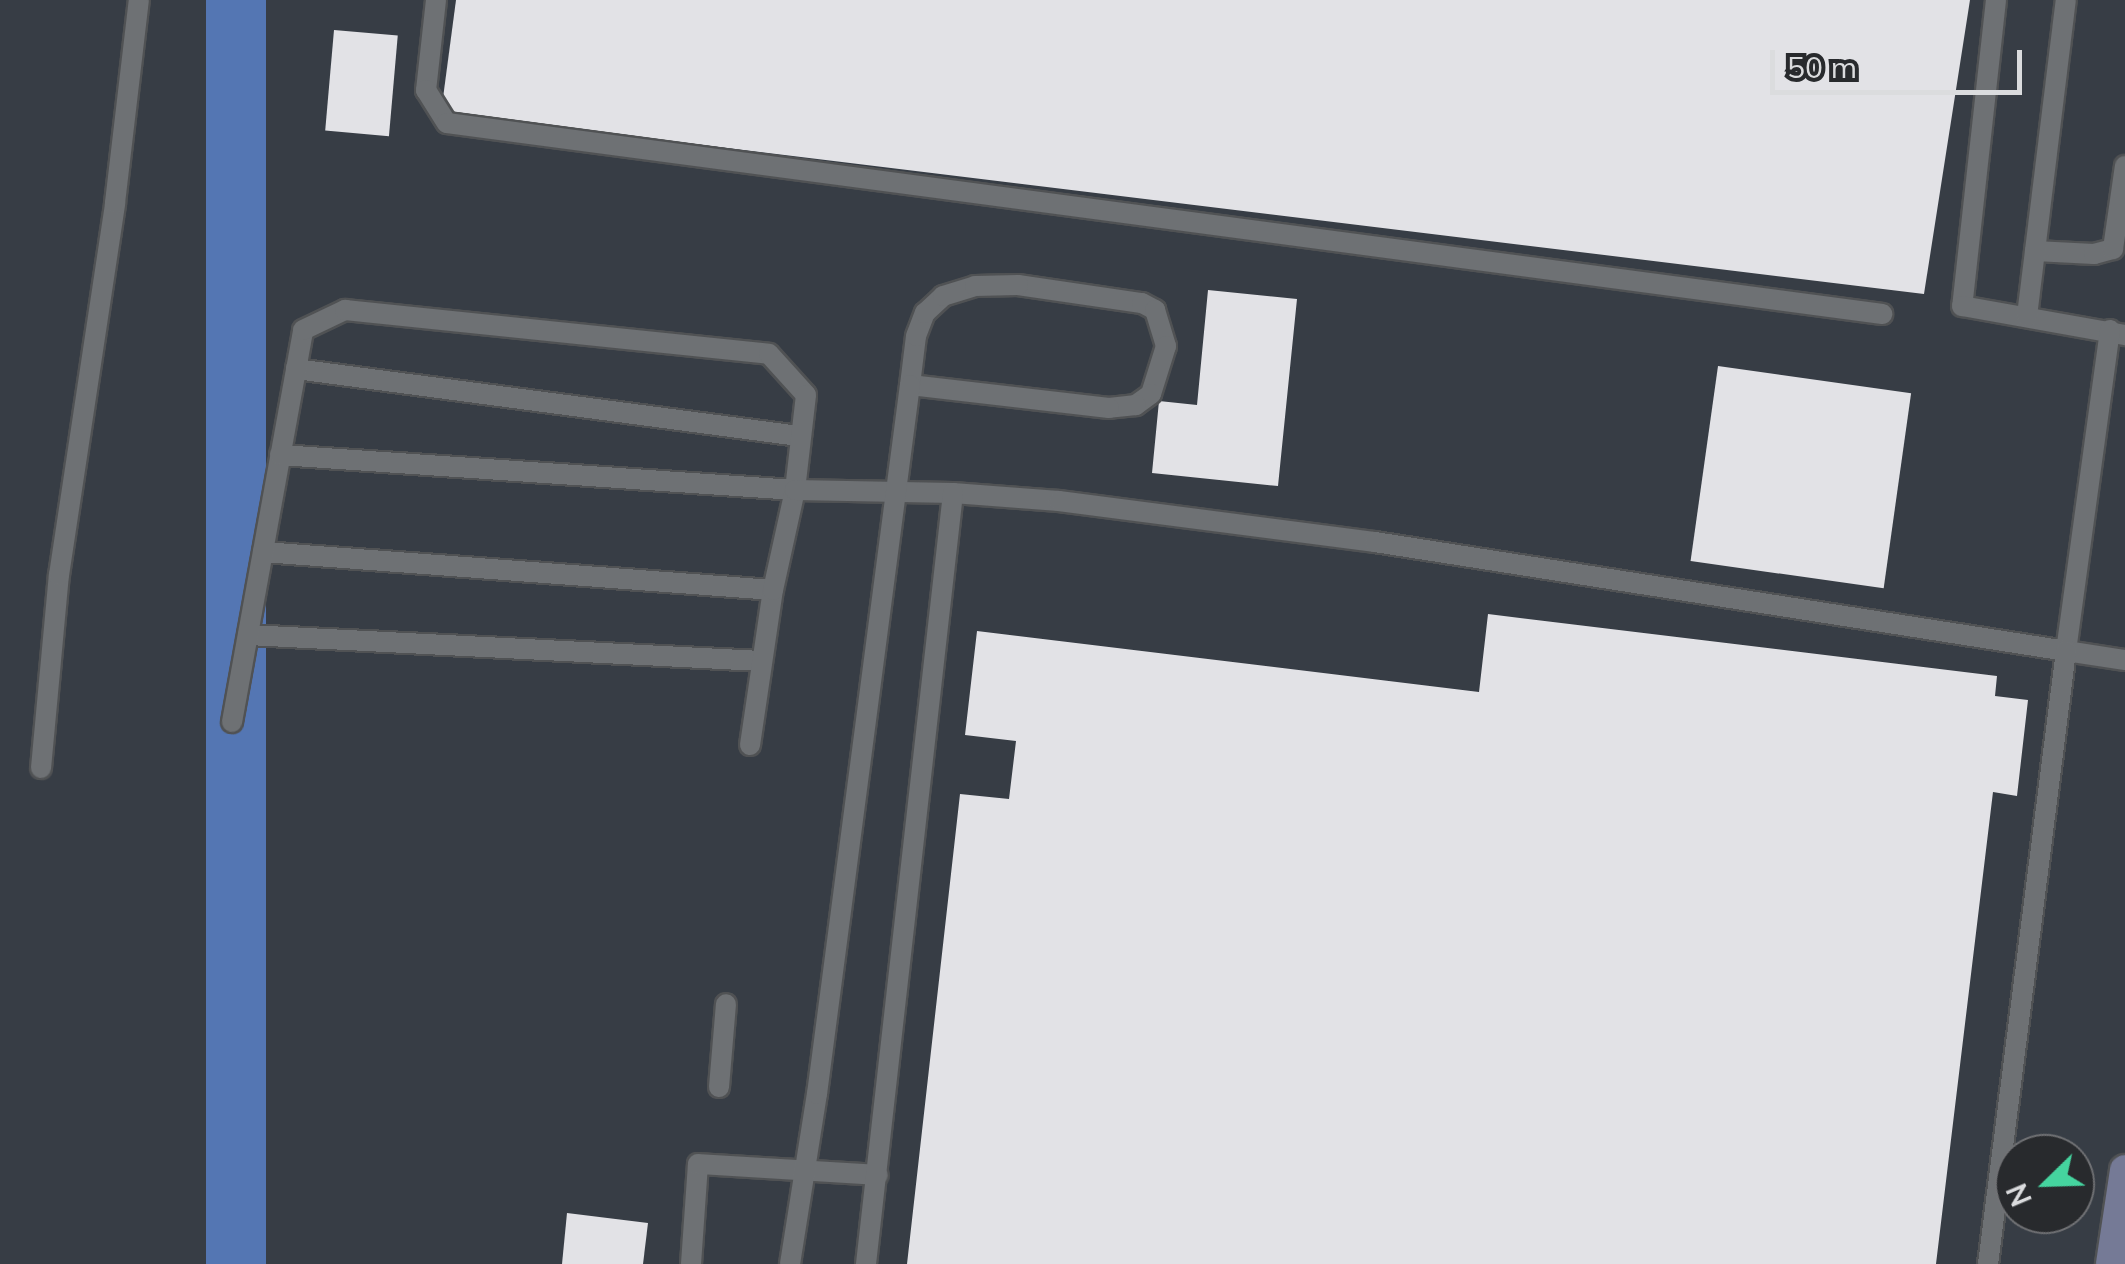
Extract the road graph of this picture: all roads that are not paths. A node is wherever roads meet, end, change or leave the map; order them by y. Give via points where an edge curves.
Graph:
1 (139, 0) edge
2 (436, 0) edge
3 (1996, 0) edge
4 (2066, 0) edge
5 (2125, 166) edge
6 (2035, 251) junction
7 (1882, 314) dead end
8 (2027, 316) junction
9 (2118, 332) edge
10 (296, 369) junction
11 (910, 385) junction
12 (799, 436) junction
13 (280, 456) junction
14 (795, 490) junction
15 (899, 491) junction
16 (953, 492) junction
17 (263, 552) junction
18 (773, 590) junction
19 (248, 635) junction
20 (2066, 651) junction
21 (2125, 660) edge
22 (762, 661) junction
23 (232, 722) dead end
24 (750, 745) dead end
25 (41, 768) dead end
26 (726, 1004) dead end
27 (719, 1087) dead end
28 (802, 1170) junction
29 (2125, 1170) edge
30 (878, 1175) junction
31 (691, 1264) edge
32 (790, 1264) edge
33 (866, 1264) edge
34 (1988, 1264) edge
35 (2111, 1264) edge

1 - 25 lane via 59,576
2 - 7 lane via 426,90 446,123
3 - 8 lane via 1962,306
4 - 6 lane
5 - 6 lane via 2113,249
6 - 8 lane
8 - 9 lane
9 - 20 lane
10 - 12 lane
10 - 12 lane via 303,330 344,310 769,354 806,394
10 - 13 lane
11 - 11 lane via 926,313 943,296 975,286 1018,285 1142,303 1154,310 1166,346 1151,394 1136,405 1109,408
11 - 15 lane
12 - 14 lane
13 - 14 lane
13 - 17 lane
14 - 15 lane
14 - 18 lane
15 - 16 lane
15 - 28 lane via 818,1094
16 - 20 lane via 1376,542
16 - 30 lane
17 - 18 lane
17 - 19 lane
18 - 22 lane
19 - 22 lane
19 - 23 lane
20 - 21 lane
20 - 34 lane
22 - 24 lane
26 - 27 lane
28 - 30 lane
28 - 31 lane via 698,1164
28 - 32 lane
29 - 35 street
30 - 33 lane

